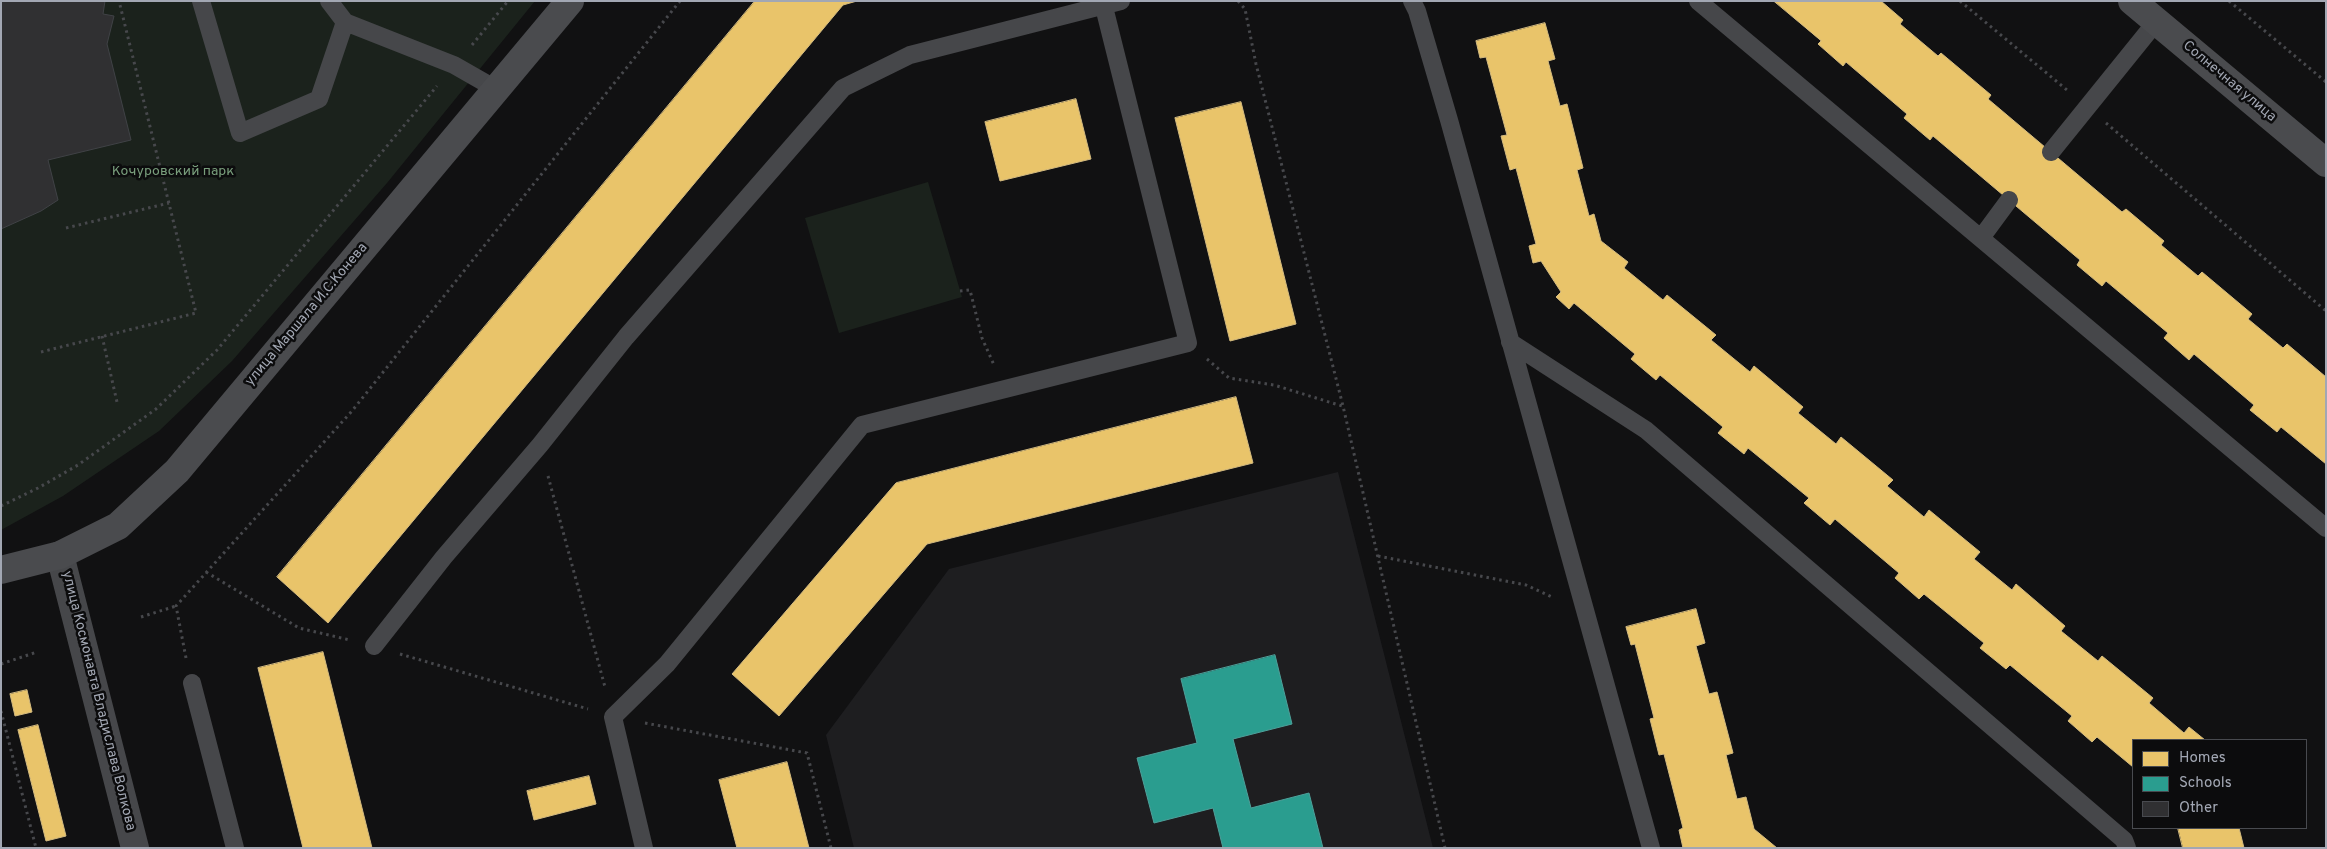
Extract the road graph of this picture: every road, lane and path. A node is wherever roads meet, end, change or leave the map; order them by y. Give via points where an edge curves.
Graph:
1 (119, 1) edge
2 (201, 1) edge
3 (329, 1) edge
4 (508, 1) edge
5 (570, 1) edge
6 (680, 1) edge
7 (1238, 1) edge
8 (1412, 1) edge
9 (1698, 1) edge
10 (1960, 1) edge
11 (2132, 1) edge
12 (2229, 1) edge
13 (1113, 4) edge
14 (345, 22) junction
15 (2156, 22) junction
16 (454, 65) junction
17 (2326, 82) edge
18 (496, 89) junction
19 (2088, 107) junction
20 (2051, 152) dead end
21 (2326, 163) edge
22 (2009, 200) dead end
23 (169, 203) junction
24 (66, 228) dead end
25 (1981, 238) junction
26 (960, 291) dead end
27 (2326, 311) edge
28 (102, 336) junction
29 (1510, 342) junction
30 (1188, 343) junction
31 (41, 352) dead end
32 (1005, 389) junction
33 (117, 402) dead end
34 (1343, 406) junction
35 (540, 445) junction
36 (1, 506) edge
37 (2326, 528) edge
38 (60, 555) junction
39 (1378, 556) junction
40 (1, 570) edge
41 (206, 572) junction
42 (176, 606) junction
43 (1586, 613) junction
44 (141, 617) dead end
45 (374, 646) junction
46 (37, 652) dead end
47 (1, 664) edge
48 (192, 683) joint
49 (1, 711) edge
50 (613, 717) junction
51 (36, 848) edge
52 (135, 848) edge
53 (235, 848) edge
54 (644, 848) edge
55 (831, 848) edge
56 (1445, 848) edge
57 (1651, 848) edge
58 (2127, 848) edge

1 - 23 path
2 - 14 lane via 240,133 319,99
3 - 14 lane
4 - 16 path
5 - 18 main road, улица Маршала И.С.Конева
6 - 41 path via 352,411
7 - 34 path via 1246,10 1256,64
8 - 29 lane via 1449,120
9 - 25 lane
10 - 19 path
11 - 15 main road, Солнечная улица
12 - 17 path
13 - 30 lane
13 - 35 lane via 910,55 843,88 626,338
14 - 16 lane
15 - 19 lane
15 - 21 main road, Солнечная улица
16 - 18 lane
16 - 36 path via 204,363 126,432 78,465
18 - 38 main road, улица Маршала И.С.Конева via 177,471 118,526
19 - 20 lane
19 - 27 path
22 - 25 lane
23 - 24 path
23 - 28 path via 196,313
25 - 37 lane
26 - 32 path via 970,290 982,338
28 - 31 path
28 - 33 path
29 - 43 lane
29 - 58 lane via 1646,430 2124,840
30 - 32 lane
30 - 34 path via 1229,378 1274,385
32 - 50 lane via 862,425 667,664
34 - 39 path
35 - 45 lane via 444,557
35 - 50 path
38 - 40 main road, улица Маршала И.С.Конева
38 - 52 street, улица Космонавта Владислава Волкова
39 - 43 path via 1526,585
39 - 56 path
41 - 42 path
41 - 45 path via 299,628
42 - 44 path
42 - 48 path
43 - 57 lane
45 - 50 path
46 - 47 path
48 - 53 lane
49 - 51 path
50 - 54 lane
50 - 55 path via 806,753

